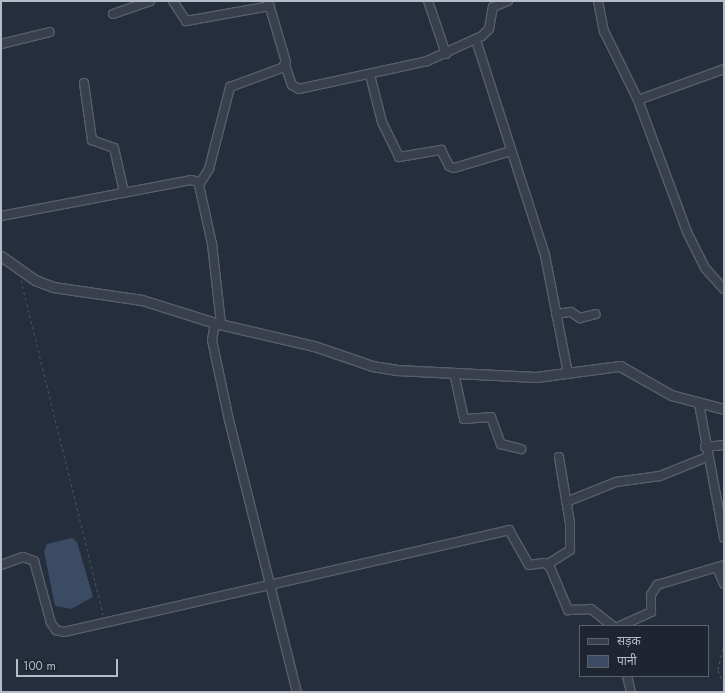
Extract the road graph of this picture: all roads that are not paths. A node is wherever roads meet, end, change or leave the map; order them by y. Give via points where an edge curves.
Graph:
1 (150, 1) edge
2 (173, 1) edge
3 (428, 1) edge
4 (508, 1) edge
5 (598, 1) edge
6 (269, 4) edge
7 (113, 14) dead end
8 (50, 32) dead end
9 (476, 40) junction
10 (1, 44) edge
11 (446, 54) junction
12 (285, 65) junction
13 (724, 69) edge
14 (370, 75) junction
15 (84, 83) dead end
16 (638, 100) junction
17 (511, 151) junction
18 (200, 182) junction
19 (124, 192) junction
20 (1, 216) edge
21 (1, 256) edge
22 (724, 289) edge
23 (556, 314) junction
24 (596, 314) dead end
25 (218, 324) junction
26 (454, 373) junction
27 (568, 373) junction
28 (699, 404) junction
29 (724, 409) edge
30 (724, 445) edge
31 (705, 447) junction
32 (521, 449) dead end
33 (559, 457) dead end
34 (707, 457) junction
35 (566, 502) junction
36 (724, 538) edge
37 (548, 564) junction
38 (1, 565) edge
39 (721, 566) edge
40 (724, 582) edge
41 (269, 583) junction
42 (612, 625) edge
43 (622, 625) edge
44 (627, 677) edge
45 (297, 692) edge
46 (631, 692) edge

1 - 7 street
2 - 6 street via 186,21
3 - 11 street
4 - 9 street via 493,7 489,29
5 - 16 street via 604,31
6 - 12 street
8 - 10 street
9 - 11 street
9 - 17 street
11 - 14 street
12 - 14 street via 297,89
12 - 18 street via 230,87 209,169
13 - 16 street
14 - 17 street via 382,122 399,157 441,150 449,166 454,168
15 - 19 street via 92,140 114,148
16 - 22 street via 687,232 705,268
17 - 23 street via 545,255
18 - 19 street via 191,180
18 - 25 street via 215,265
19 - 20 street
21 - 25 street via 19,270 53,287 142,300
23 - 24 street via 571,312 580,318
23 - 27 street
25 - 26 street via 281,337 372,366
25 - 41 street via 212,340
26 - 27 street via 536,377
26 - 32 street via 464,419 491,417 501,444
27 - 28 street via 613,366 627,367 658,389
28 - 29 street
28 - 31 street
30 - 31 street
31 - 34 street
33 - 35 street
34 - 35 street via 660,476 616,482
34 - 36 street
35 - 37 street via 570,550
37 - 41 street via 528,565 515,535 505,529
37 - 42 street via 568,610 591,609
38 - 41 street via 23,557 34,561 48,616 56,630 107,624
39 - 40 street
39 - 43 street via 658,585 651,595 651,612
41 - 45 street
44 - 46 street

